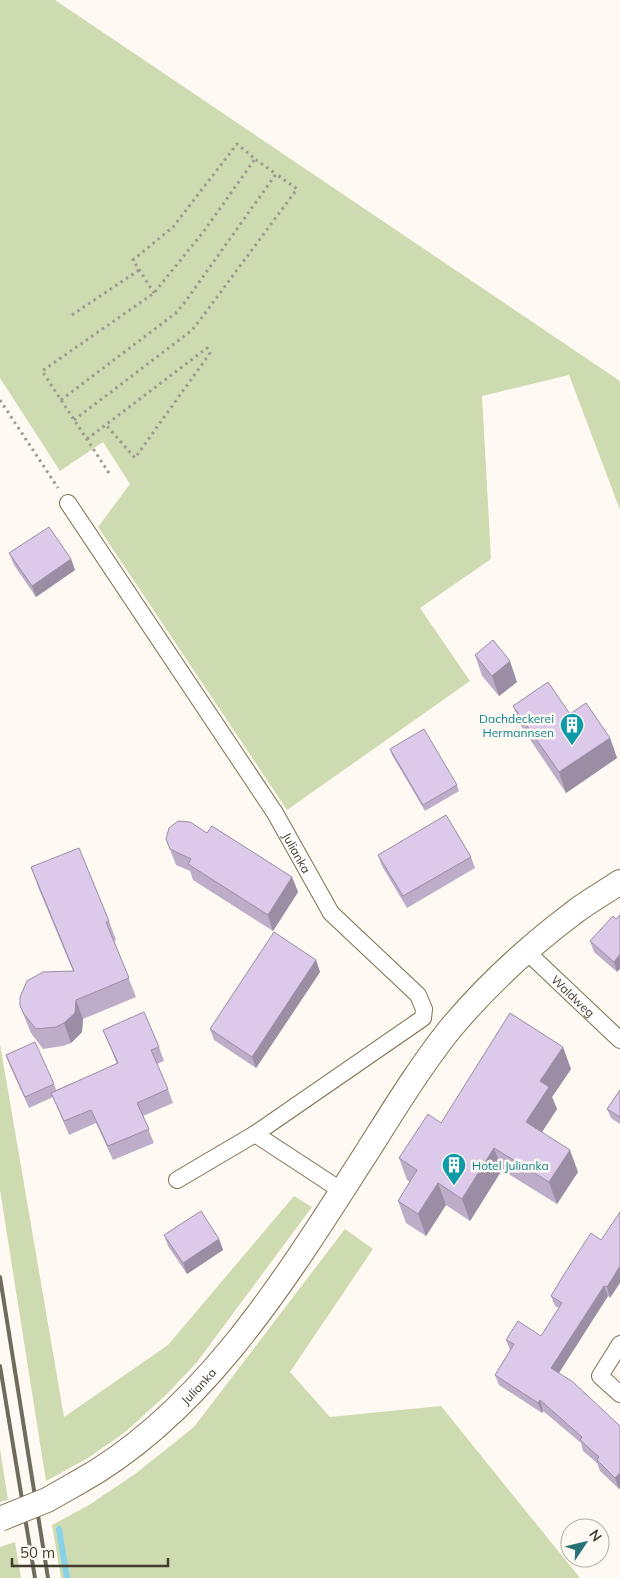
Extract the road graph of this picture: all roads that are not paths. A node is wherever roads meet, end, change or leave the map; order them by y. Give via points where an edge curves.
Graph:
1 (68, 503) road end
2 (620, 882) edge
3 (526, 951) junction
4 (620, 1040) edge
5 (255, 1134) junction
6 (177, 1180) dead end
7 (342, 1191) junction
8 (620, 1344) edge
9 (620, 1394) edge
10 (0, 1519) edge

1 - 5 street, Julianka via 275,813 331,913 418,995 424,1009 423,1018
2 - 3 street, Julianka via 573,913
3 - 4 street, Waldweg
3 - 7 street, Julianka via 500,974 450,1029
5 - 6 street, Julianka
5 - 7 street
7 - 10 street, Julianka, bridge via 211,1374 145,1436 101,1470 47,1500
8 - 9 street via 600,1376

